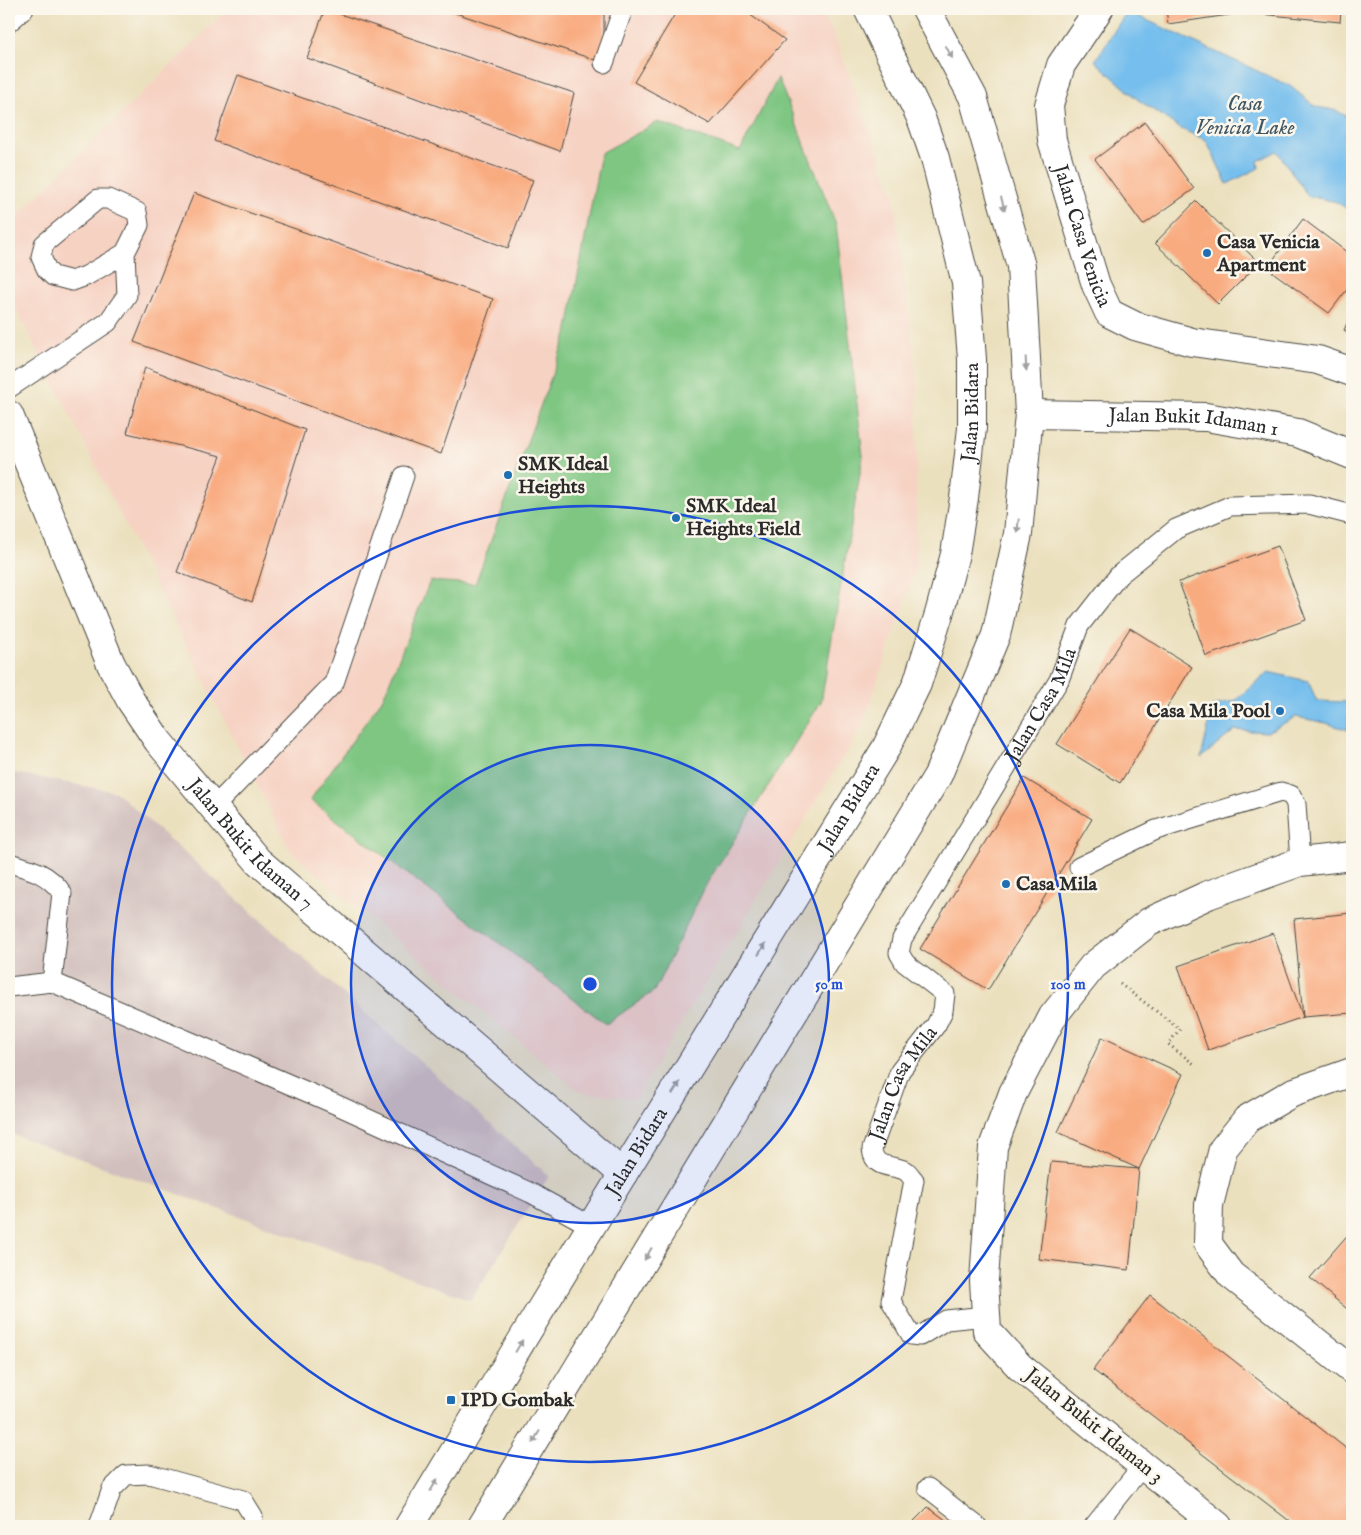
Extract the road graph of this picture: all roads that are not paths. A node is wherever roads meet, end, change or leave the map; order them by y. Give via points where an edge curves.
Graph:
1 (623, 9) edge
2 (868, 9) edge
3 (926, 9) edge
4 (1099, 9) edge
5 (604, 63) dead end
6 (125, 253) junction
7 (1352, 372) edge
8 (9, 388) edge
9 (1029, 414) junction
10 (9, 415) edge
11 (1352, 455) edge
12 (404, 476) dead end
13 (1352, 515) edge
14 (213, 808) junction
15 (1352, 856) edge
16 (1300, 862) junction
17 (9, 863) edge
18 (1079, 867) dead end
19 (52, 982) junction
20 (9, 987) edge
21 (1352, 1072) edge
22 (623, 1174) junction
23 (591, 1226) junction
24 (986, 1316) junction
25 (1352, 1370) edge
26 (1143, 1465) junction
27 (928, 1488) dead end
28 (99, 1526) edge
29 (251, 1526) edge
30 (409, 1526) edge
31 (482, 1526) edge
32 (978, 1526) edge
33 (1094, 1526) edge
34 (1218, 1526) edge

1 - 5 lane
22 -> 2 main road, Jalan Bidara via 886,748 917,684 955,554 972,428 972,358 966,283 935,158 920,118
3 -> 9 main road via 973,97 1021,266
4 - 7 main road, Jalan Casa Venicia via 1061,65 1050,104 1052,140 1096,285 1110,313 1135,326 1192,342 1318,360
6 - 6 lane via 139,225 137,212 98,198 44,244 40,257 53,276 72,281
6 - 8 lane via 127,295 108,322
9 - 11 main road, Jalan Bukit Idaman 1 via 1206,417 1298,433
9 -> 31 main road via 1018,534 996,634 938,775
10 - 14 main road, Jalan Bukit Idaman 7 via 111,664 158,741
12 - 14 lane via 334,683
13 - 24 lane, Jalan Casa Mila via 1309,504 1230,506 1176,529 1118,575 1079,626 1058,680 902,938 899,953 905,963 944,994 943,1011 936,1025 900,1071 872,1149 879,1164 907,1171 914,1180 891,1301 911,1335 920,1336 946,1320
14 - 22 main road, Jalan Bukit Idaman 7 via 258,861
15 - 16 main road
16 - 18 lane via 1296,804 1291,795 1281,792 1156,830
16 - 24 main road via 1208,895 1149,922 1093,966 1053,1016 1013,1093 993,1147 984,1281
17 - 19 lane via 35,870 55,882 62,893
19 - 20 lane
19 - 23 lane via 335,1104 531,1193
21 - 25 main road via 1292,1094 1247,1119 1224,1150 1209,1205 1208,1244 1230,1275
22 - 23 main road, Jalan Bidara
30 -> 23 main road, Jalan Bidara
24 - 26 main road, Jalan Bukit Idaman 3 via 987,1331 1020,1367
26 - 33 lane
26 - 34 main road, Jalan Bukit Idaman 3
27 - 32 lane
28 - 29 lane via 112,1489 126,1475 150,1474 243,1500 253,1516

